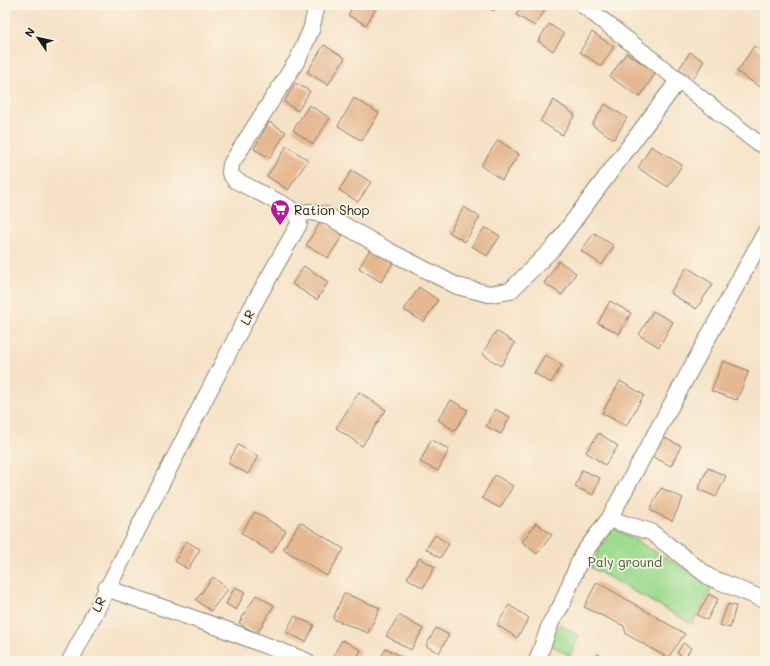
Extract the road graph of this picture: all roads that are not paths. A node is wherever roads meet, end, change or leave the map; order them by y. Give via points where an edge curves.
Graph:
1 (317, 5) edge
2 (583, 5) edge
3 (678, 81) junction
4 (765, 146) edge
5 (298, 214) junction
6 (765, 233) edge
7 (609, 519) junction
8 (106, 588) junction
9 (765, 600) edge
10 (70, 661) edge
11 (306, 661) edge
12 (537, 661) edge

1 - 5 street via 311,30 298,59 231,164 230,173 235,180
2 - 3 street
3 - 4 street
3 - 5 street via 554,246 510,292 489,294 457,286 326,215 310,212
5 - 8 street, LR via 299,224 251,309
6 - 7 street
7 - 9 street via 651,532 709,577
7 - 12 street via 582,555 561,606 551,622
8 - 10 street, LR
8 - 11 street

